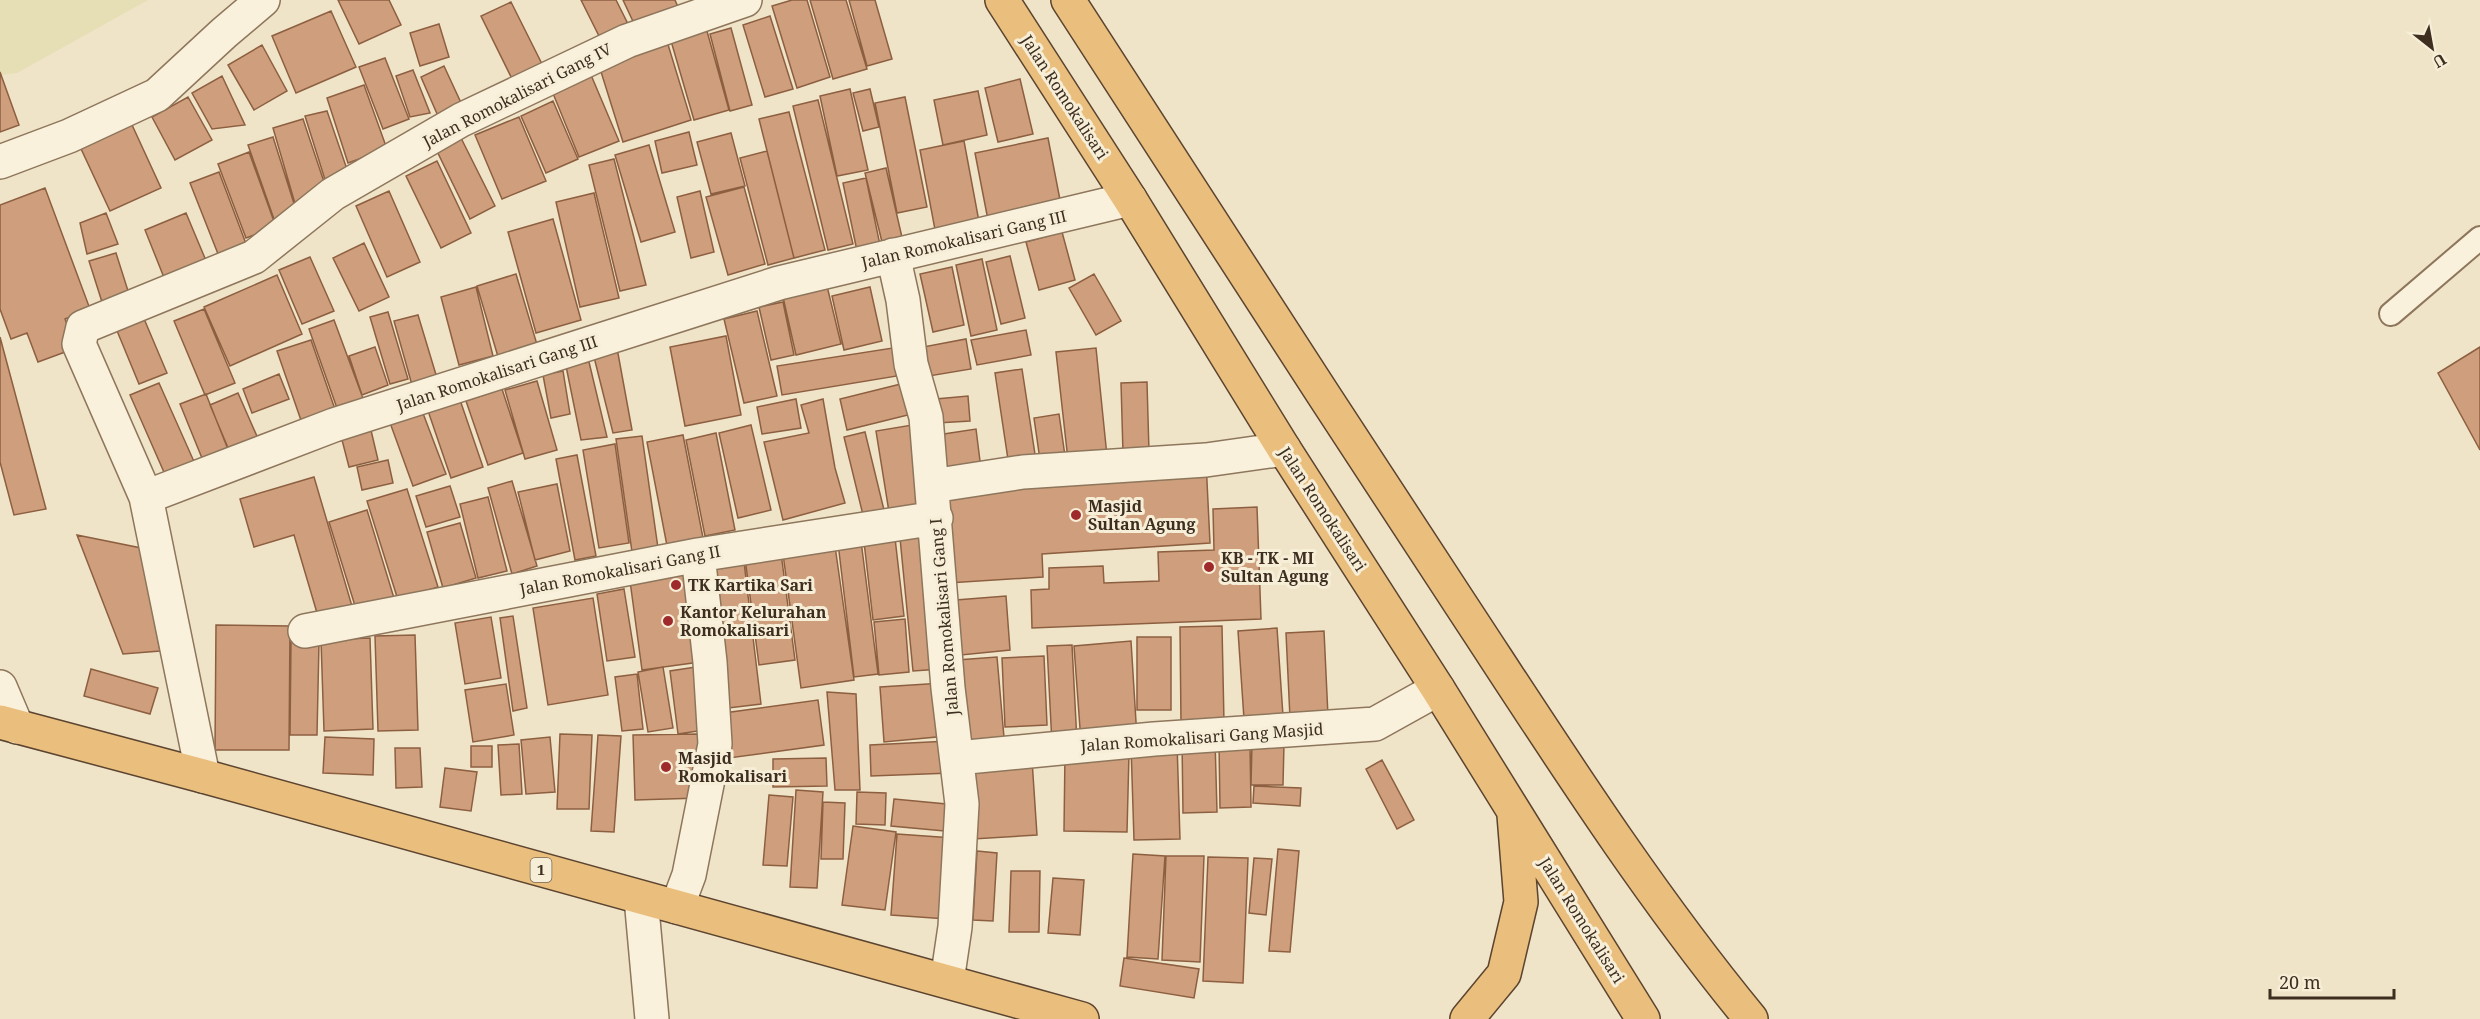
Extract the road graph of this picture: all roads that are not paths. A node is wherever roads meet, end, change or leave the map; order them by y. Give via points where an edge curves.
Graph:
1 (263, 0) edge
2 (745, 0) edge
3 (1002, 0) edge
4 (1068, 0) edge
5 (0, 162) edge
6 (1130, 199) junction
7 (2480, 238) edge
8 (893, 255) junction
9 (2391, 314) dead end
10 (1284, 449) junction
11 (932, 486) junction
12 (146, 497) junction
13 (936, 518) junction
14 (698, 555) junction
15 (305, 631) dead end
16 (0, 687) edge
17 (1438, 689) junction
18 (8, 724) edge
19 (957, 758) junction
20 (202, 776) junction
21 (1513, 809) junction
22 (641, 898) junction
23 (677, 907) junction
24 (1706, 964) junction
25 (947, 981) junction
26 (652, 1019) edge
27 (1082, 1019) edge
28 (1467, 1019) edge
29 (1643, 1019) edge
30 (1727, 1019) edge
31 (1750, 1019) edge

1 - 5 street via 157,95 69,136
2 - 12 street, Jalan Romokalisari Gang IV via 627,40 461,120 333,194 254,256 83,327 79,344
3 - 6 highway, Jalan Romokalisari
4 - 24 highway via 1578,782
6 - 8 street, Jalan Romokalisari Gang III
6 - 10 highway, Jalan Romokalisari
7 - 9 lane
8 - 11 street, Jalan Romokalisari Gang I via 911,364 926,417
8 - 12 street, Jalan Romokalisari Gang III via 779,283 501,370 333,425
10 - 11 street via 1206,460 1023,472
10 - 17 highway, Jalan Romokalisari
11 - 13 street, Jalan Romokalisari Gang I
12 - 20 street
13 - 14 street, Jalan Romokalisari Gang II
13 - 19 street, Jalan Romokalisari Gang I
14 - 15 street, Jalan Romokalisari Gang II
14 - 23 street via 715,744 689,875
16 - 18 street
17 - 19 street, Jalan Romokalisari Gang Masjid via 1375,724
17 - 21 highway, Jalan Romokalisari
18 - 20 highway, 1
19 - 25 street, Jalan Romokalisari Gang I via 962,804 955,927
20 - 22 highway, 1
21 - 28 highway via 1521,902 1504,974
21 - 29 highway, Jalan Romokalisari
22 - 23 highway, 1
22 - 26 street
23 - 25 highway, 1
24 - 30 highway
24 - 31 highway
25 - 27 highway, 1

